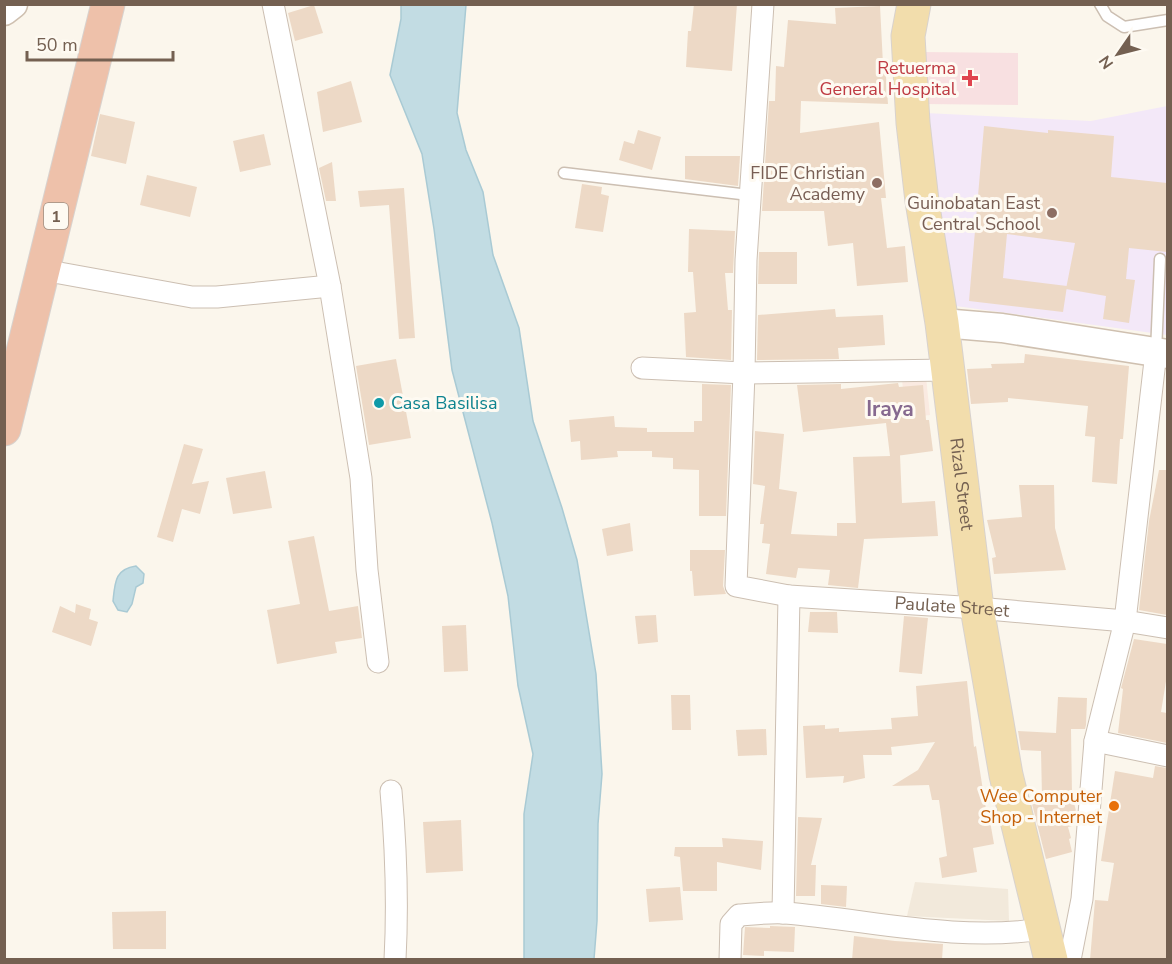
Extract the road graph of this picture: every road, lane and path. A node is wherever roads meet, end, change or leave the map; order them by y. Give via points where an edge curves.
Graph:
1 (13, 4) edge
2 (108, 4) edge
3 (273, 4) edge
4 (763, 4) edge
5 (914, 4) edge
6 (1100, 4) edge
7 (4, 11) edge
8 (1167, 20) edge
9 (564, 173) dead end
10 (749, 195) junction
11 (1160, 259) dead end
12 (43, 270) junction
13 (330, 285) junction
14 (942, 322) junction
15 (1162, 353) edge
16 (642, 368) dead end
17 (948, 370) junction
18 (744, 373) junction
19 (4, 429) edge
20 (789, 596) junction
21 (977, 608) junction
22 (1125, 621) junction
23 (1167, 628) edge
24 (378, 662) dead end
25 (1095, 741) junction
26 (1167, 756) edge
27 (391, 791) dead end
28 (783, 913) junction
29 (1042, 928) junction
30 (395, 960) edge
31 (730, 960) edge
32 (1051, 960) edge
33 (1070, 960) edge

1 - 7 main road
2 - 12 highway, 1
3 - 13 street
4 - 10 street
5 - 14 main road, Rizal Street via 908,36 913,123
6 - 8 lane via 1107,16 1124,27
9 - 10 lane
10 - 18 street
11 - 15 lane
12 - 13 street via 192,297
12 - 19 highway, 1
13 - 24 street via 362,478
14 - 15 main road
14 - 17 main road, Rizal Street
15 - 22 street
16 - 18 street
17 - 18 street
17 - 21 main road, Rizal Street
18 - 20 street, Paulate Street via 736,586
20 - 21 street, Paulate Street
20 - 28 street
21 - 22 street, Paulate Street
21 - 29 main road, Rizal Street via 1006,775
22 - 23 street, Paulate Street
22 - 25 street
25 - 26 street
25 - 33 street via 1082,899
27 - 30 street via 396,856
28 - 29 street via 941,931 997,934
28 - 31 street via 739,915 731,924
29 - 32 main road, Rizal Street

